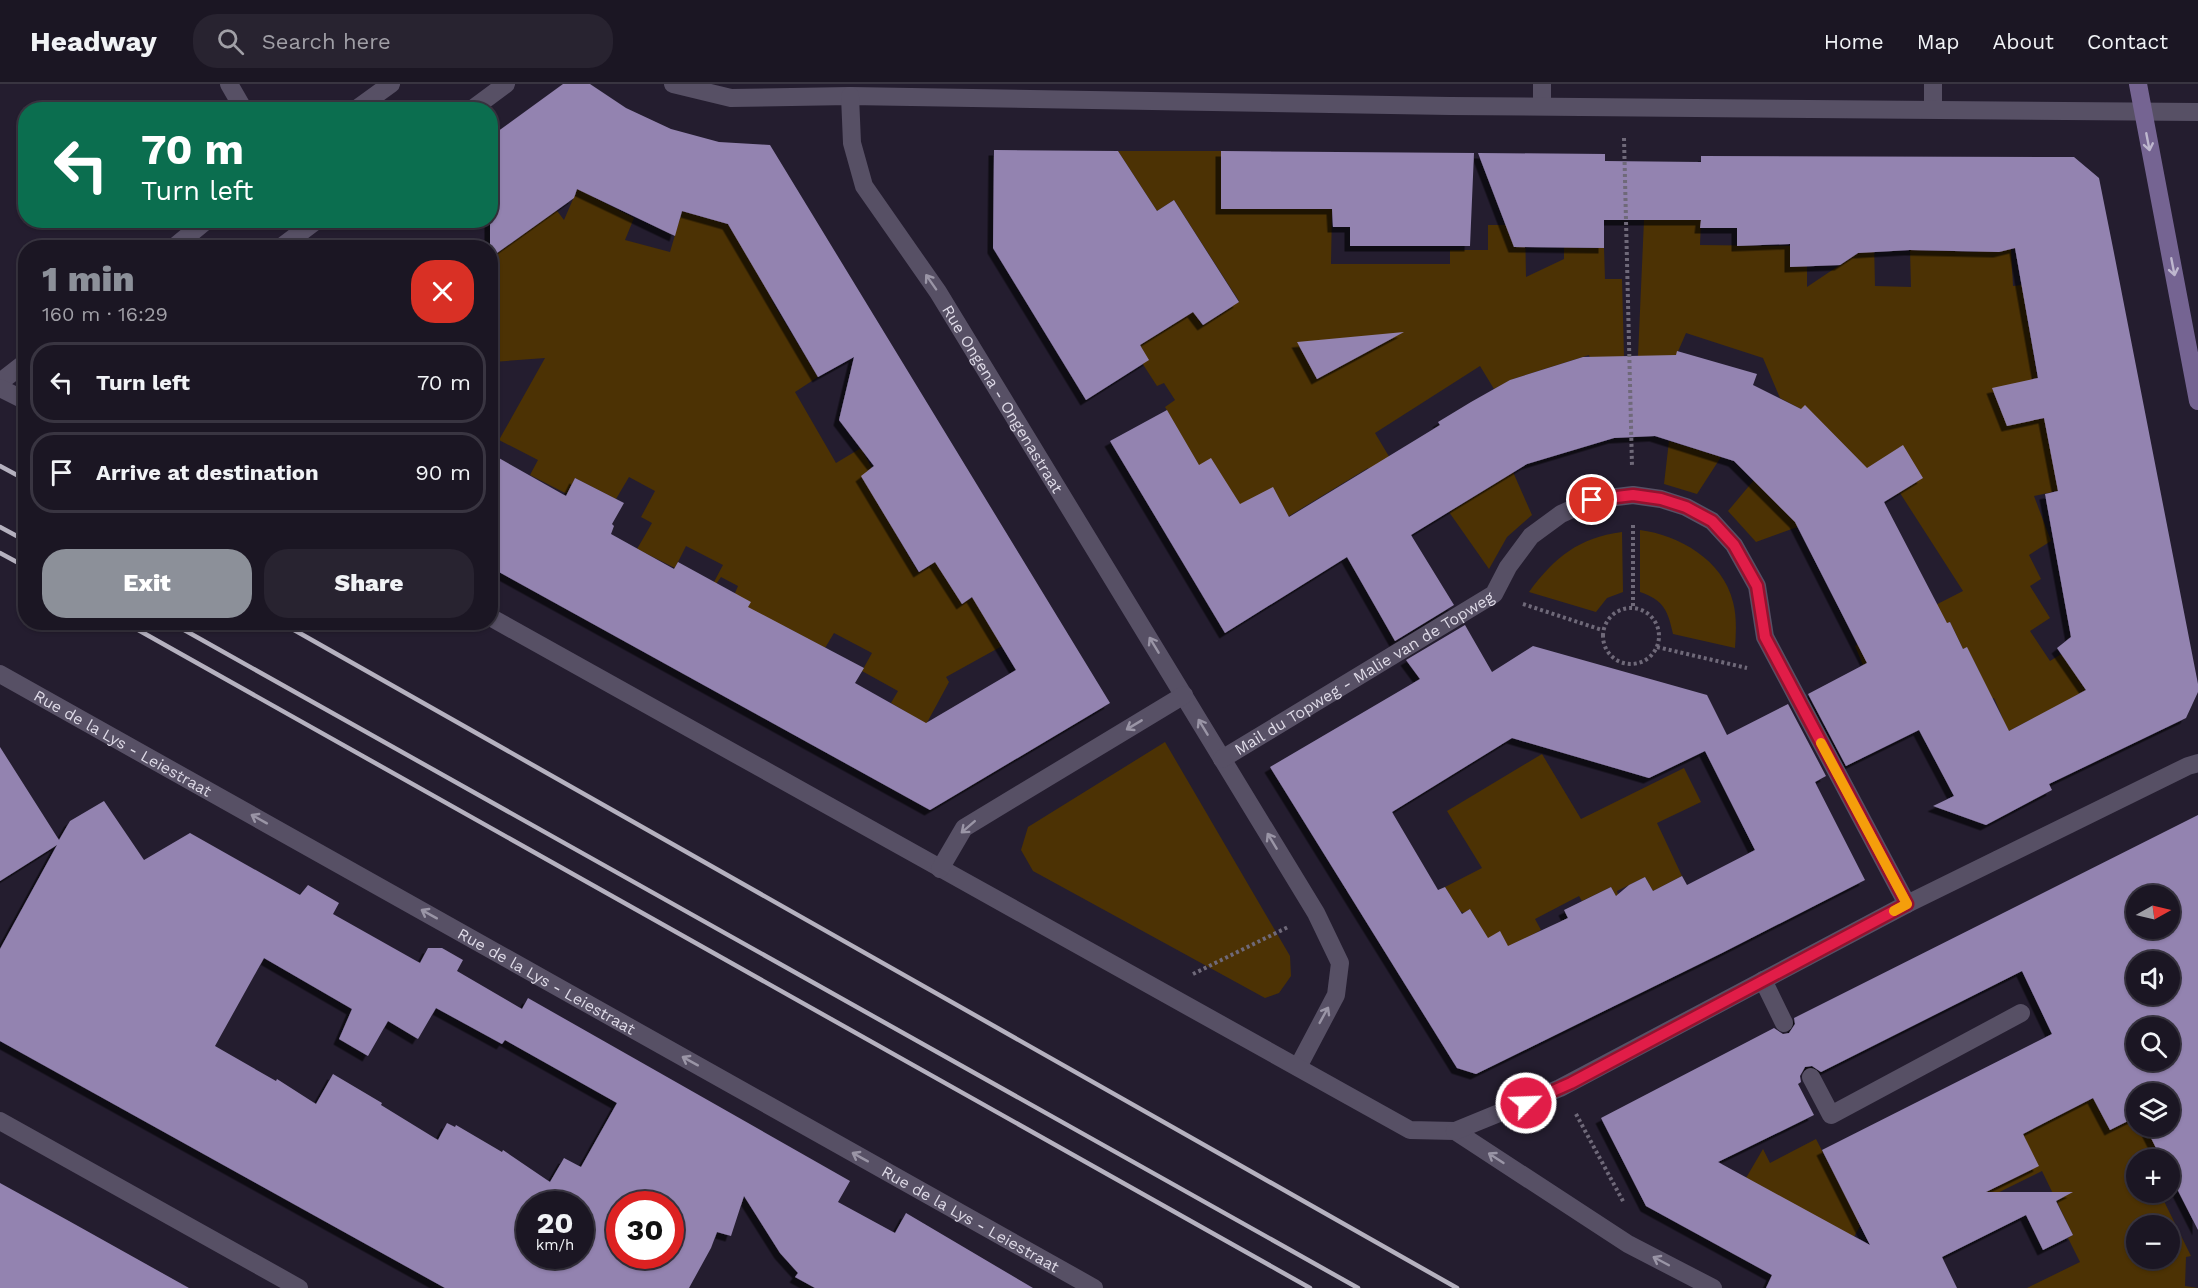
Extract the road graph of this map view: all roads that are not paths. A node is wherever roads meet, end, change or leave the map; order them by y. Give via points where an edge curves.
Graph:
1 (229, 84) edge
2 (391, 84) edge
3 (506, 84) edge
4 (673, 84) edge
5 (1542, 84) edge
6 (1933, 84) edge
7 (2138, 84) edge
8 (850, 96) junction
9 (239, 102) edge
10 (366, 102) edge
11 (482, 102) edge
12 (1542, 106) junction
13 (1933, 109) junction
14 (2142, 110) junction
15 (2198, 112) edge
16 (197, 228) edge
17 (306, 228) edge
18 (183, 240) edge
19 (291, 240) edge
20 (18, 368) edge
21 (0, 382) edge
22 (0, 388) edge
23 (18, 397) edge
24 (2198, 401) edge
25 (498, 621) edge
26 (0, 674) edge
27 (1184, 695) junction
28 (1222, 759) junction
29 (2198, 763) edge
30 (940, 869) junction
31 (1907, 904) junction
32 (1763, 980) junction
33 (2021, 1013) dead end
34 (1784, 1023) dead end
35 (1298, 1067) junction
36 (1811, 1077) dead end
37 (0, 1121) edge
38 (1455, 1131) junction
39 (299, 1288) edge
40 (1094, 1288) edge
41 (1713, 1288) edge

1 - 9 street
2 - 10 street
3 - 11 street
4 - 8 street via 730,98
5 - 12 street
6 - 13 street
7 - 14 street
8 - 12 street
27 -> 8 street, Rue Ongena - Ongenastraat via 938,292 864,186 852,143
12 - 13 street
13 - 14 street
14 - 15 street
14 -> 24 street
16 - 18 street
17 - 19 street
20 - 21 street
22 - 23 street
25 - 30 street
40 -> 26 street, Rue de la Lys - Leiestraat
28 -> 27 street, Rue Ongena - Ongenastraat
27 -> 30 street via 964,828
28 - 31 street, Mail du Topweg - Malie van de Topweg via 1494,594 1531,536 1561,514 1592,500 1633,495 1661,499 1712,521 1734,545 1757,586 1765,637
35 -> 28 street, Rue Ongena - Ongenastraat via 1336,994 1340,963 1316,913
29 - 31 street
30 - 35 street
31 - 32 street
32 - 34 street
32 - 38 street via 1560,1088
33 - 36 street via 1831,1115
35 - 38 street via 1410,1130
37 - 39 street
41 -> 38 street via 1628,1244

